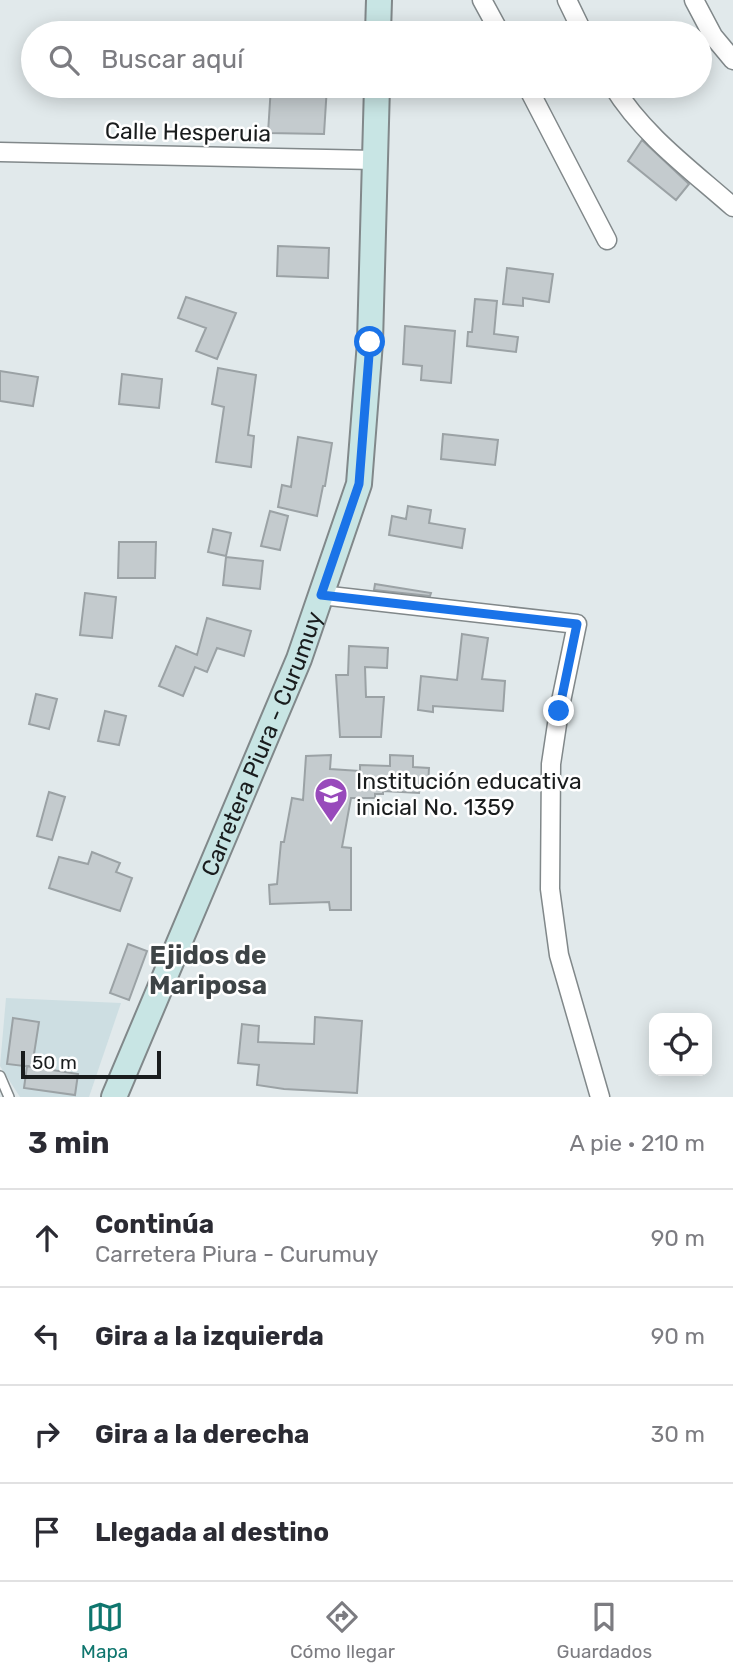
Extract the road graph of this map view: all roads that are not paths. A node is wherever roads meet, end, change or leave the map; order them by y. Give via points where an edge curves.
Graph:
1 (379, 0) edge
2 (482, 0) edge
3 (567, 0) edge
4 (694, 0) edge
5 (378, 21) edge
6 (493, 21) edge
7 (577, 21) edge
8 (705, 21) edge
9 (712, 34) edge
10 (733, 60) edge
11 (377, 98) edge
12 (533, 98) edge
13 (620, 98) edge
14 (0, 152) edge
15 (375, 160) junction
16 (733, 207) edge
17 (607, 240) dead end
18 (321, 595) junction
19 (0, 1076) edge
20 (9, 1097) edge
21 (114, 1097) edge
22 (600, 1097) edge

1 - 5 main road
2 - 6 street
3 - 7 street
4 - 8 street
9 - 10 street
11 - 15 main road, Carretera Piura - Curumuy
12 - 17 street
13 - 16 street via 646,129
14 - 15 street, Calle Hesperuia
15 - 18 main road, Carretera Piura - Curumuy via 370,342 359,484
18 - 21 main road, Carretera Piura - Curumuy via 299,659
18 - 22 street via 577,624 551,764 550,889 559,955
19 - 20 lane

